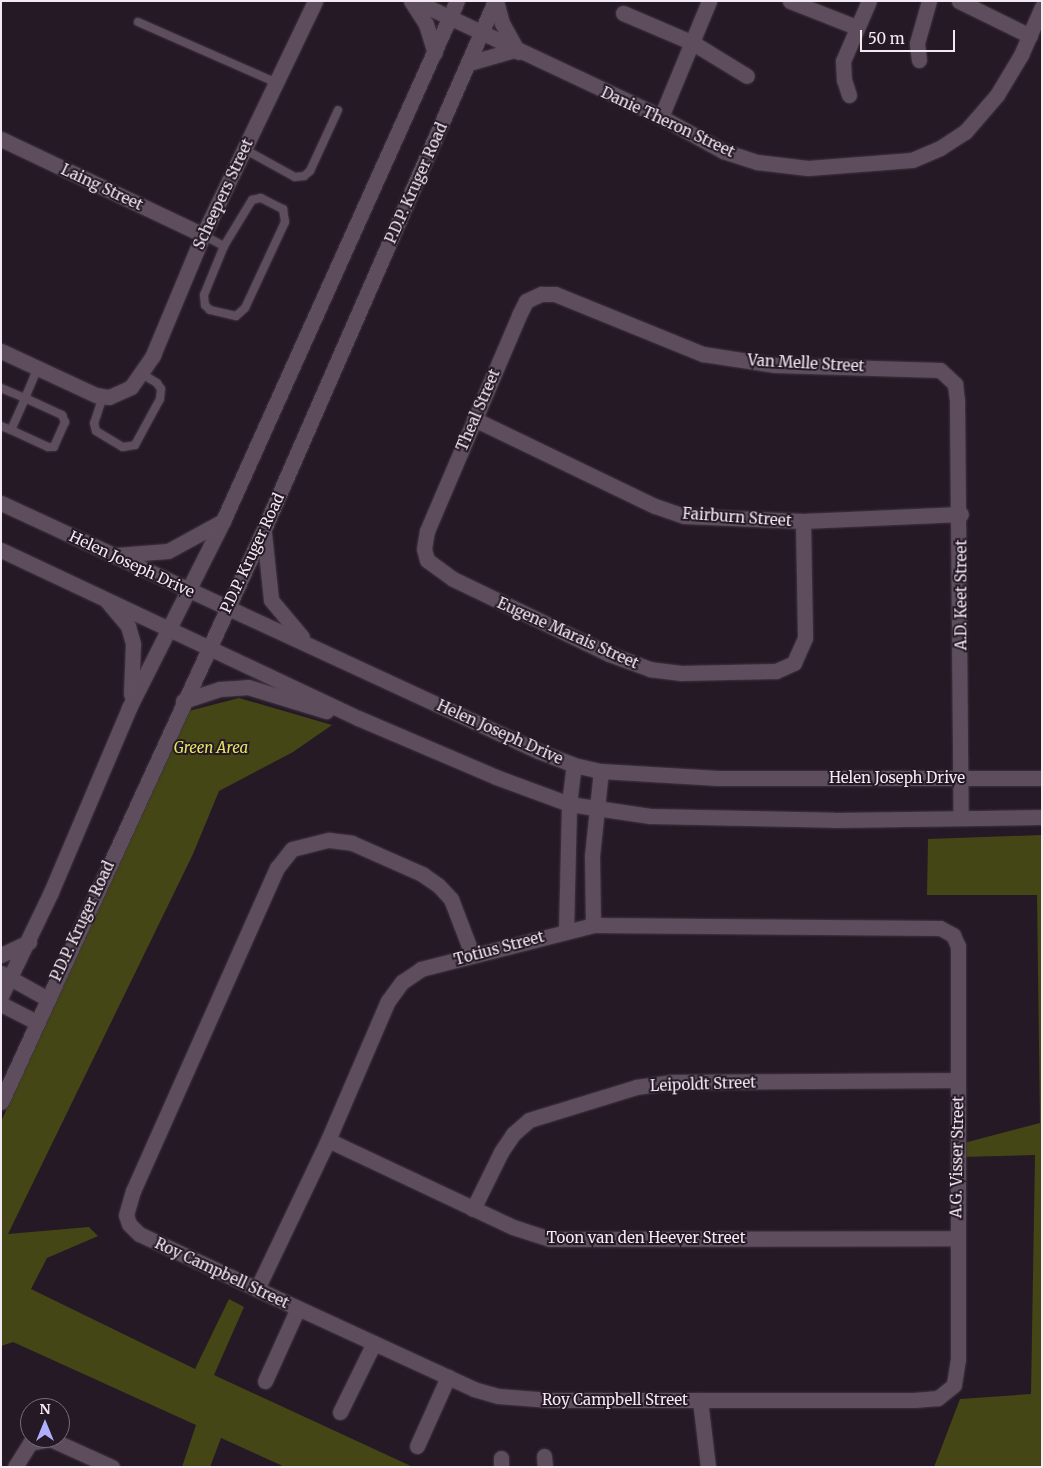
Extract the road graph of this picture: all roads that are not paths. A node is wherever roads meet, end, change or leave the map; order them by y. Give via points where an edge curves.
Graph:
1 (315, 1) edge
2 (458, 1) edge
3 (495, 1) edge
4 (710, 1) edge
5 (790, 1) edge
6 (869, 1) edge
7 (929, 1) edge
8 (959, 1) edge
9 (417, 2) edge
10 (1042, 8) edge
11 (623, 13) dead end
12 (451, 17) junction
13 (138, 22) dead end
14 (856, 27) junction
15 (482, 34) junction
16 (1030, 36) junction
17 (693, 43) junction
18 (516, 51) junction
19 (435, 53) junction
20 (919, 60) dead end
21 (469, 63) junction
22 (747, 76) dead end
23 (275, 82) junction
24 (849, 95) dead end
25 (338, 110) dead end
26 (661, 117) junction
27 (1, 139) edge
28 (244, 150) junction
29 (203, 235) junction
30 (224, 246) junction
31 (555, 294) joint
32 (1, 351) edge
33 (38, 368) junction
34 (142, 374) junction
35 (948, 376) joint
36 (1, 388) edge
37 (103, 396) junction
38 (25, 398) junction
39 (474, 420) junction
40 (1, 426) edge
41 (11, 430) junction
42 (1, 503) edge
43 (961, 514) junction
44 (223, 521) junction
45 (803, 521) junction
46 (264, 529) junction
47 (424, 549) joint
48 (1, 550) edge
49 (114, 555) junction
50 (189, 589) junction
51 (102, 595) junction
52 (227, 608) junction
53 (169, 628) junction
54 (309, 644) junction
55 (208, 646) junction
56 (183, 701) junction
57 (129, 708) junction
58 (358, 718) junction
59 (574, 765) junction
60 (601, 771) junction
61 (962, 778) junction
62 (1042, 778) edge
63 (569, 804) junction
64 (597, 810) junction
65 (1042, 817) edge
66 (961, 818) junction
67 (593, 925) junction
68 (940, 928) joint
69 (566, 930) junction
70 (29, 942) junction
71 (472, 954) junction
72 (1, 955) edge
73 (6, 975) edge
74 (1, 996) edge
75 (46, 998) junction
76 (1, 1004) edge
77 (36, 1022) junction
78 (958, 1080) junction
79 (1, 1102) edge
80 (328, 1140) junction
81 (473, 1209) junction
82 (956, 1238) junction
83 (257, 1289) junction
84 (298, 1308) junction
85 (374, 1343) junction
86 (448, 1376) junction
87 (265, 1380) dead end
88 (948, 1393) joint
89 (700, 1400) junction
90 (340, 1412) dead end
91 (416, 1446) dead end
92 (15, 1467) edge
93 (112, 1467) edge
94 (708, 1467) edge

1 - 23 street, Scheepers Street
2 - 12 street
3 - 15 street, P.D.P. Kruger Road
3 - 18 street
4 - 17 street
5 - 14 street
6 - 14 street
7 - 20 street via 917,43
8 - 16 street
9 - 12 street, Danie Theron Street
9 - 19 street
10 - 16 street, Danie Theron Street
11 - 17 street
12 - 15 street, Danie Theron Street
12 - 19 street
13 - 23 lane
14 - 24 street via 843,61
15 - 18 street, Danie Theron Street
15 - 21 street, P.D.P. Kruger Road
16 - 26 street, Danie Theron Street via 997,95 965,132 912,160 808,168 757,162 724,150
17 - 22 street
17 - 26 street
18 - 21 street
18 - 26 street, Danie Theron Street
19 - 44 street
21 - 46 street, P.D.P. Kruger Road
23 - 28 street, Scheepers Street
25 - 28 lane via 310,171 304,176 295,177
27 - 29 street, Laing Street
28 - 29 street, Scheepers Street
29 - 30 lane
29 - 34 street, Scheepers Street
30 - 30 lane via 252,200 261,198 283,209 285,222 245,308 236,316 210,310 205,305 204,296
31 - 35 street, Van Melle Street via 703,354 775,365 922,367 940,370
31 - 39 street, Theal Street via 541,294 526,301
32 - 33 street
33 - 37 street
33 - 38 lane
34 - 37 street, Scheepers Street via 121,394
34 - 37 lane via 161,389 157,406 135,445 123,447 96,431 94,423
35 - 43 street, A.D. Keet Street via 955,384 957,401
36 - 38 lane
38 - 41 lane
38 - 41 lane via 65,418 57,443 48,447
39 - 45 street, Fairburn Street via 654,506 684,516
39 - 47 street, Theal Street via 427,531
40 - 41 lane
42 - 49 street, Helen Joseph Drive
43 - 45 street, Fairburn Street
43 - 61 street, A.D. Keet Street
44 - 49 street via 168,551
44 - 50 street
45 - 47 street, Eugene Marais Street via 805,638 794,663 776,671 681,673 650,669 609,654 453,580 427,560
46 - 52 street, P.D.P. Kruger Road
46 - 54 street via 271,600 278,612
48 - 51 street
49 - 50 street, Helen Joseph Drive
50 - 52 street, Helen Joseph Drive
50 - 53 street
51 - 53 street
51 - 57 street via 120,614 134,644
52 - 54 street, Helen Joseph Drive
52 - 55 street, P.D.P. Kruger Road
53 - 55 street
53 - 57 street
54 - 59 street, Helen Joseph Drive via 538,752
55 - 56 street, P.D.P. Kruger Road
55 - 58 street
56 - 58 street via 220,689 248,687 348,718
56 - 75 street, P.D.P. Kruger Road
57 - 70 street
58 - 63 street via 496,777
59 - 60 street, Helen Joseph Drive
59 - 63 street
60 - 61 street, Helen Joseph Drive via 718,778
60 - 64 street
61 - 62 street, Helen Joseph Drive
61 - 66 street, A.D. Keet Street
63 - 64 street
63 - 69 street
64 - 66 street via 650,816 834,820
64 - 67 street via 592,856
65 - 66 street
67 - 68 street, Totius Street
67 - 69 street, Totius Street
68 - 78 street, A.G. Visser Street via 953,935 958,946
69 - 71 street, Totius Street
70 - 72 street
70 - 73 street
71 - 80 street, Totius Street via 420,969 402,982 388,1001
71 - 83 street, Roy Campbell Street via 451,899 422,874 352,843 329,840 292,849 284,858 133,1191 126,1215 139,1234
73 - 74 street
73 - 75 street
75 - 77 street, P.D.P. Kruger Road
76 - 77 street
77 - 79 street, P.D.P. Kruger Road
78 - 81 street, Leipoldt Street via 671,1082 636,1087 530,1120 513,1134 501,1152
78 - 82 street, A.G. Visser Street
80 - 81 street, Toon van den Heever Street
80 - 83 street, Totius Street
81 - 82 street, Toon van den Heever Street via 532,1236 550,1239
82 - 88 street, A.G. Visser Street via 957,1374
83 - 84 street, Roy Campbell Street
84 - 85 street, Roy Campbell Street
84 - 87 street
85 - 86 street, Roy Campbell Street
85 - 90 street
86 - 89 street, Roy Campbell Street via 488,1394 523,1399
86 - 91 street
88 - 89 street, Roy Campbell Street via 929,1400
89 - 94 street
92 - 93 street via 30,1443 50,1439

